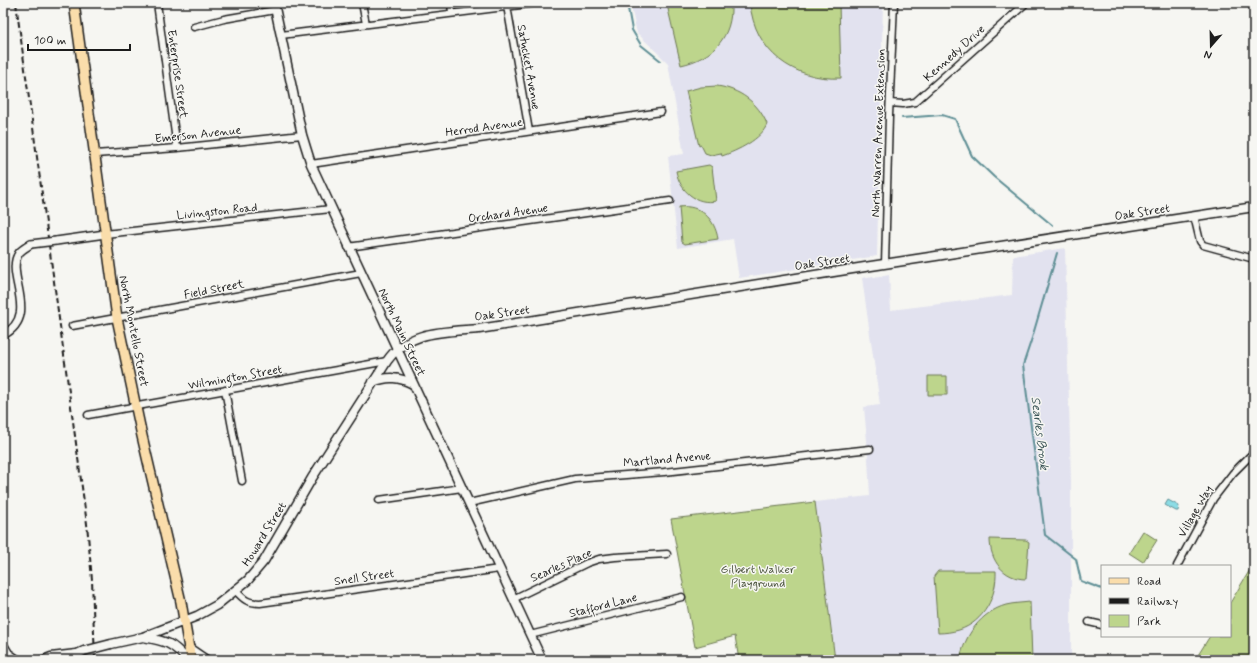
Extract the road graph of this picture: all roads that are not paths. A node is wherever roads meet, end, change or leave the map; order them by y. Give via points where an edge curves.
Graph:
1 (74, 3) edge
2 (157, 3) edge
3 (362, 3) edge
4 (451, 3) edge
5 (537, 3) edge
6 (900, 3) edge
7 (1023, 3) edge
8 (507, 6) junction
9 (894, 6) edge
10 (275, 7) edge
11 (452, 13) junction
12 (366, 24) junction
13 (194, 27) dead end
14 (280, 35) junction
15 (890, 103) junction
16 (661, 112) dead end
17 (529, 131) junction
18 (302, 135) junction
19 (177, 148) junction
20 (95, 154) junction
21 (311, 164) junction
22 (670, 201) dead end
23 (1254, 207) edge
24 (331, 209) junction
25 (1194, 216) junction
26 (105, 234) junction
27 (348, 247) junction
28 (1254, 259) edge
29 (885, 264) junction
30 (361, 274) junction
31 (117, 318) junction
32 (72, 326) dead end
33 (3, 335) edge
34 (397, 348) junction
35 (387, 361) junction
36 (373, 382) junction
37 (413, 384) junction
38 (226, 390) junction
39 (136, 406) junction
40 (88, 415) dead end
41 (870, 449) dead end
42 (1254, 452) edge
43 (242, 481) dead end
44 (462, 488) junction
45 (379, 500) dead end
46 (469, 503) junction
47 (667, 554) dead end
48 (1178, 565) edge
49 (499, 569) junction
50 (236, 590) junction
51 (682, 597) dead end
52 (513, 599) junction
53 (184, 622) junction
54 (1089, 622) dead end
55 (1101, 625) edge
56 (530, 635) junction
57 (143, 637) junction
58 (3, 644) edge
59 (189, 647) junction
60 (84, 651) junction
61 (10, 660) edge
62 (19, 660) edge
63 (41, 660) edge
64 (64, 660) edge
65 (187, 660) edge
66 (191, 660) edge
67 (208, 660) edge
68 (542, 660) edge

1 - 20 main road, North Montello Street
2 - 19 street, Enterprise Street
3 - 12 street
4 - 11 street
5 - 8 street
6 - 9 street
7 - 15 street, Kennedy Drive via 915,102
8 - 11 street
8 - 17 street, Satucket Avenue
9 - 15 street, North Warren Avenue Extension
10 - 13 street
10 - 14 main road, North Main Street
11 - 12 street
12 - 14 street
14 - 18 main road, North Main Street
15 - 29 street, North Warren Avenue Extension
16 - 17 street, Herrod Avenue
17 - 21 street, Herrod Avenue
18 - 19 street, Emerson Avenue
18 - 21 main road, North Main Street
19 - 20 street, Emerson Avenue
20 - 26 main road, North Montello Street
21 - 24 main road, North Main Street
22 - 27 street, Orchard Avenue
23 - 25 main road, Oak Street
24 - 26 street, Livingston Road
24 - 27 main road, North Main Street
25 - 28 street via 1203,245
25 - 29 main road, Oak Street
26 - 31 main road, North Montello Street
26 - 33 street, bridge via 31,244 22,250 17,256 16,267 20,313 15,325
27 - 30 main road, North Main Street
29 - 34 main road, Oak Street via 486,328 427,335 411,339
30 - 31 street, Field Street
30 - 34 main road, North Main Street
31 - 32 street, Field Street
31 - 39 main road, North Montello Street
34 - 35 main road, Howard Street
34 - 37 main road, North Main Street
35 - 36 main road, Howard Street
35 - 38 street, Wilmington Street
36 - 37 main road via 390,377
36 - 50 main road, Howard Street via 312,478 264,561
37 - 44 main road, North Main Street
38 - 39 street, Wilmington Street
38 - 43 street
39 - 40 street, Wilmington Street
39 - 53 main road, North Montello Street
41 - 46 street, Martland Avenue via 664,472 575,479
42 - 48 street, Village Way via 1213,498
44 - 45 street
44 - 46 main road, North Main Street
46 - 49 main road, North Main Street
47 - 52 street, Searles Place via 599,559
49 - 50 street, Snell Street via 260,603 244,600
49 - 52 main road, North Main Street
50 - 53 main road, Howard Street via 217,605
51 - 56 street, Stafford Lane
52 - 56 main road, North Main Street
53 - 57 main road, Howard Street
53 - 59 main road, North Montello Street
54 - 55 street
56 - 68 main road, North Main Street
57 - 60 main road, Howard Street, bridge
57 - 65 main road via 169,643
58 - 61 street
58 - 62 street via 9,653
59 - 66 main road, North Montello Street
59 - 67 street
60 - 63 street
60 - 64 main road, Howard Street

